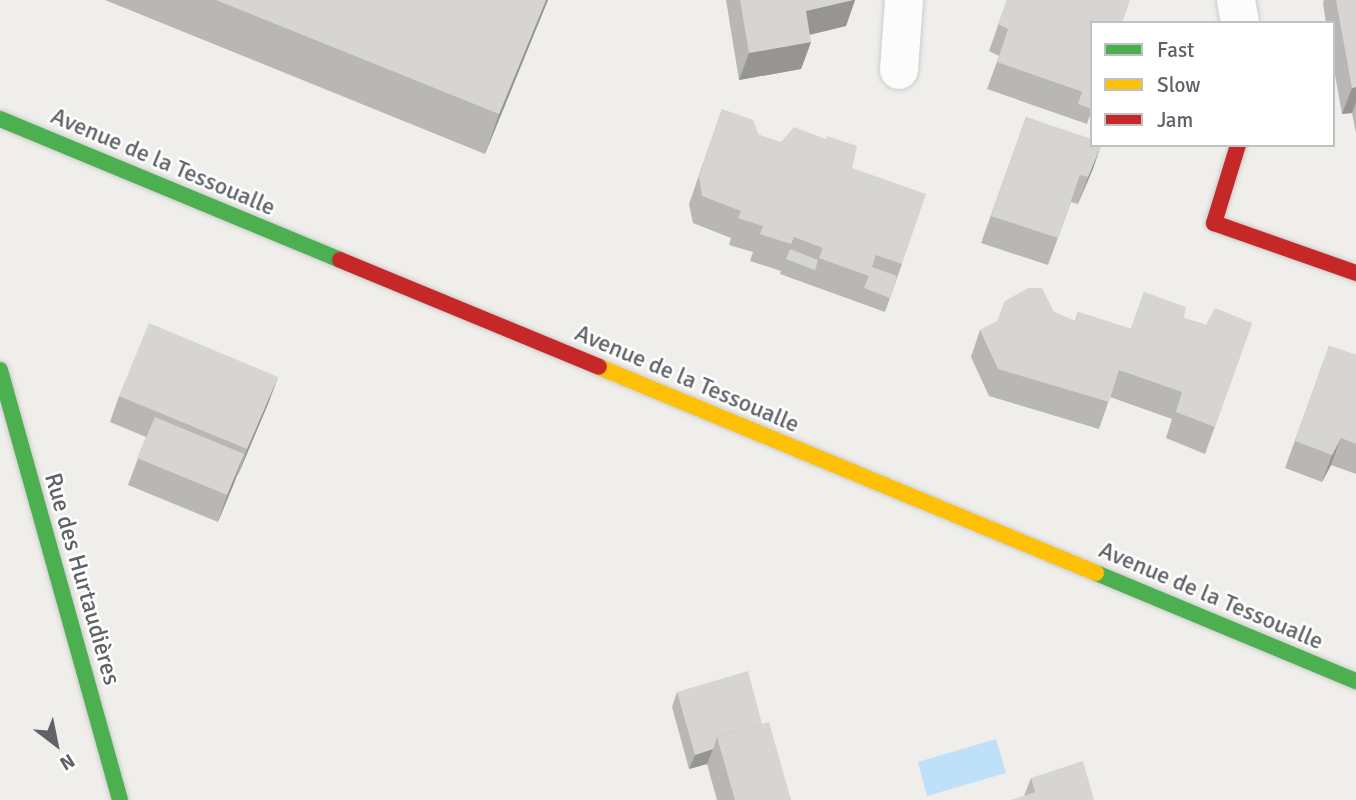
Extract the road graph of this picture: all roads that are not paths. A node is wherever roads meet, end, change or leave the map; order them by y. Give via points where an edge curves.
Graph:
1 (904, 0) edge
2 (1236, 0) edge
3 (1240, 21) edge
4 (899, 70) dead end
5 (0, 119) edge
6 (1237, 147) edge
7 (1356, 273) edge
8 (0, 370) edge
9 (1356, 681) edge
10 (120, 800) edge

1 - 4 street
2 - 3 street
5 - 9 main road, Avenue de la Tessoualle
6 - 7 main road via 1214,223
8 - 10 main road, Rue des Hurtaudières

